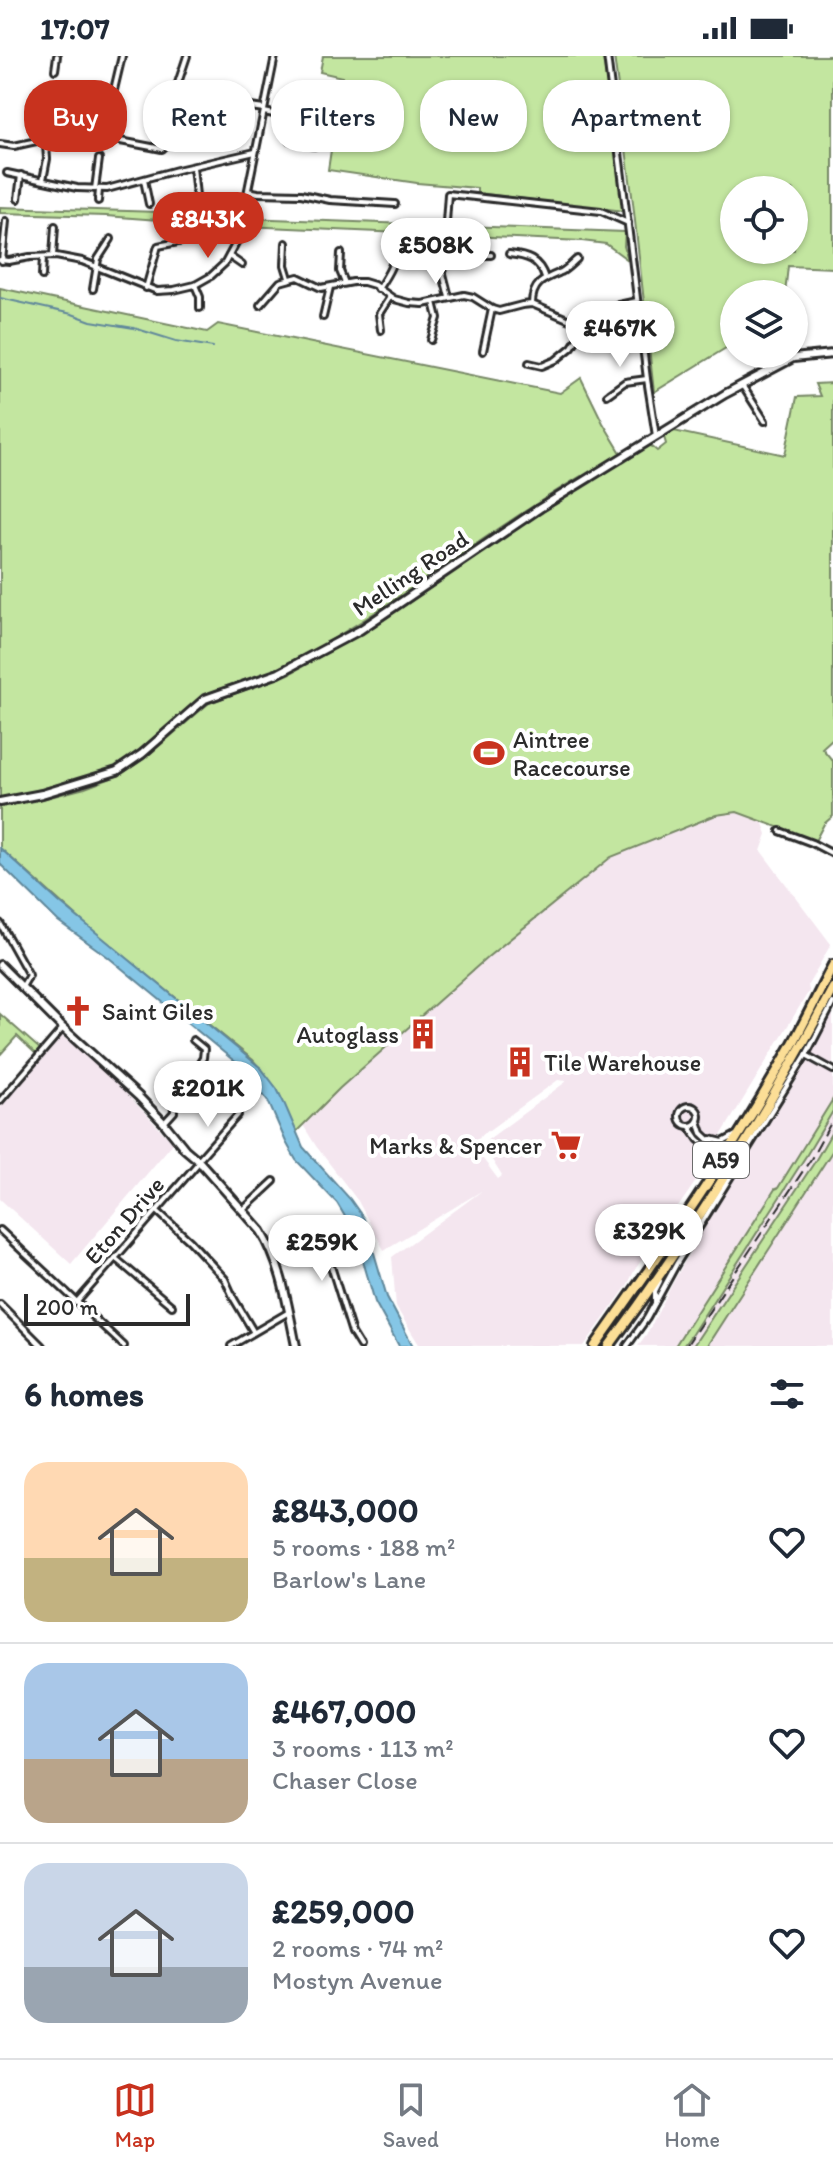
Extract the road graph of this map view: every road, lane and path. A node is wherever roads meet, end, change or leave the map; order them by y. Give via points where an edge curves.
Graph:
1 (57, 56) edge
2 (122, 56) edge
3 (187, 56) edge
4 (275, 56) edge
5 (607, 56) edge
6 (55, 70) dead end
7 (255, 108) edge
8 (264, 110) junction
9 (271, 112) edge
10 (0, 144) edge
11 (255, 152) junction
12 (99, 159) dead end
13 (193, 167) junction
14 (7, 173) dead end
15 (21, 175) junction
16 (43, 180) junction
17 (144, 180) junction
18 (97, 190) junction
19 (248, 191) junction
20 (18, 199) dead end
21 (98, 201) dead end
22 (149, 204) dead end
23 (395, 204) dead end
24 (220, 212) dead end
25 (6, 221) dead end
26 (446, 222) dead end
27 (628, 223) junction
28 (55, 226) dead end
29 (188, 228) dead end
30 (111, 239) dead end
31 (395, 242) dead end
32 (286, 243) dead end
33 (341, 253) dead end
34 (509, 254) dead end
35 (491, 255) dead end
36 (53, 256) junction
37 (229, 256) junction
38 (43, 257) junction
39 (577, 259) dead end
40 (1, 260) edge
41 (242, 265) dead end
42 (96, 267) junction
43 (42, 276) dead end
44 (289, 278) junction
45 (545, 278) junction
46 (345, 283) junction
47 (195, 285) junction
48 (330, 287) junction
49 (146, 288) junction
50 (93, 289) dead end
51 (378, 289) junction
52 (390, 297) junction
53 (449, 297) junction
54 (637, 301) junction
55 (434, 302) junction
56 (532, 304) junction
57 (260, 305) dead end
58 (200, 308) dead end
59 (492, 309) junction
60 (323, 317) dead end
61 (579, 320) junction
62 (381, 330) dead end
63 (431, 340) dead end
64 (483, 351) dead end
65 (833, 354) edge
66 (529, 363) dead end
67 (647, 379) junction
68 (742, 385) junction
69 (616, 388) junction
70 (607, 395) dead end
71 (622, 396) dead end
72 (765, 421) dead end
73 (656, 436) junction
74 (0, 802) edge
75 (780, 831) dead end
76 (833, 854) edge
77 (0, 923) edge
78 (0, 965) edge
79 (833, 965) edge
80 (21, 988) junction
81 (833, 988) edge
82 (833, 1003) edge
83 (63, 1028) junction
84 (193, 1040) dead end
85 (806, 1055) junction
86 (833, 1070) edge
87 (0, 1101) edge
88 (238, 1115) dead end
89 (698, 1120) junction
90 (164, 1123) junction
91 (687, 1125) junction
92 (702, 1133) junction
93 (737, 1134) junction
94 (726, 1159) junction
95 (199, 1161) junction
96 (274, 1181) dead end
97 (243, 1209) junction
98 (156, 1210) junction
99 (0, 1230) edge
100 (678, 1248) junction
101 (270, 1250) junction
102 (115, 1258) junction
103 (76, 1303) junction
104 (0, 1304) edge
105 (655, 1304) junction
106 (172, 1306) dead end
107 (289, 1312) junction
108 (253, 1331) junction
109 (42, 1346) edge
110 (124, 1346) edge
111 (231, 1346) edge
112 (296, 1346) edge
113 (360, 1346) edge
114 (595, 1346) edge
115 (609, 1346) edge
116 (627, 1346) edge

1 - 6 street
2 - 3 street via 107,136 162,149
4 - 8 street
5 - 27 street
7 - 8 street
8 - 9 street
8 - 11 street
10 - 16 street via 41,140 47,159
11 - 13 street
11 - 19 street
12 - 18 street
13 - 17 street
13 - 24 street via 197,205
14 - 15 street
15 - 16 street
15 - 20 street
16 - 18 street
17 - 18 street
17 - 22 street
18 - 21 street
19 - 23 street
19 - 37 street
25 - 40 street
26 - 27 street via 448,194 601,211
27 - 54 street
28 - 36 street
29 - 49 street via 183,241 158,246
30 - 42 street
31 - 51 street via 391,268
32 - 44 street
33 - 46 street
34 - 45 street via 534,260
35 - 53 street via 444,260
36 - 38 street
36 - 42 street
37 - 41 street
37 - 47 street
38 - 40 street
38 - 43 street
39 - 45 street
42 - 49 street
42 - 50 street
44 - 48 street
44 - 57 street
45 - 56 street via 535,286
46 - 48 street
46 - 51 street via 364,282
47 - 49 street
47 - 58 street
48 - 60 street
51 - 52 street
52 - 55 street
52 - 62 street via 379,314
53 - 55 street
53 - 59 street via 473,297
54 - 61 street via 591,311
54 - 67 street
55 - 63 street via 438,318
56 - 59 street
56 - 61 street
59 - 64 street
61 - 66 street via 580,334 572,347 542,366
65 - 68 street, Melling Road via 793,358
67 - 69 street
67 - 73 street
68 - 72 street
68 - 73 street, Melling Road
69 - 70 street
69 - 71 street
73 - 74 street, Melling Road via 360,630 279,673 205,699 117,771
75 - 76 street
77 - 80 street via 29,975
78 - 80 street
79 - 93 highway, A59
80 - 83 street
81 - 94 highway, A59 via 784,1078
82 - 85 street
83 - 87 street
83 - 90 street
84 - 90 street via 204,1049 203,1058 173,1095 174,1112
85 - 86 street
85 - 105 street
88 - 95 street, Eton Drive
89 - 91 street
89 - 91 street via 697,1110 686,1106 679,1116
89 - 92 street
90 - 95 street
91 - 94 street
92 - 93 street via 718,1142
92 - 94 street
93 - 94 highway, A59
94 - 100 highway, A59
94 - 114 highway, A59
95 - 97 street
95 - 98 street, Eton Drive
96 - 97 street
97 - 101 street
98 - 102 street, Eton Drive
98 - 108 street via 225,1279
99 - 103 street
100 - 105 street via 655,1291
100 - 115 highway, A59
101 - 107 street
101 - 113 street via 304,1232 317,1234
102 - 103 street, Eton Drive
102 - 106 street
103 - 110 street
104 - 109 street
105 - 116 street
107 - 108 street
107 - 112 street
108 - 111 street

